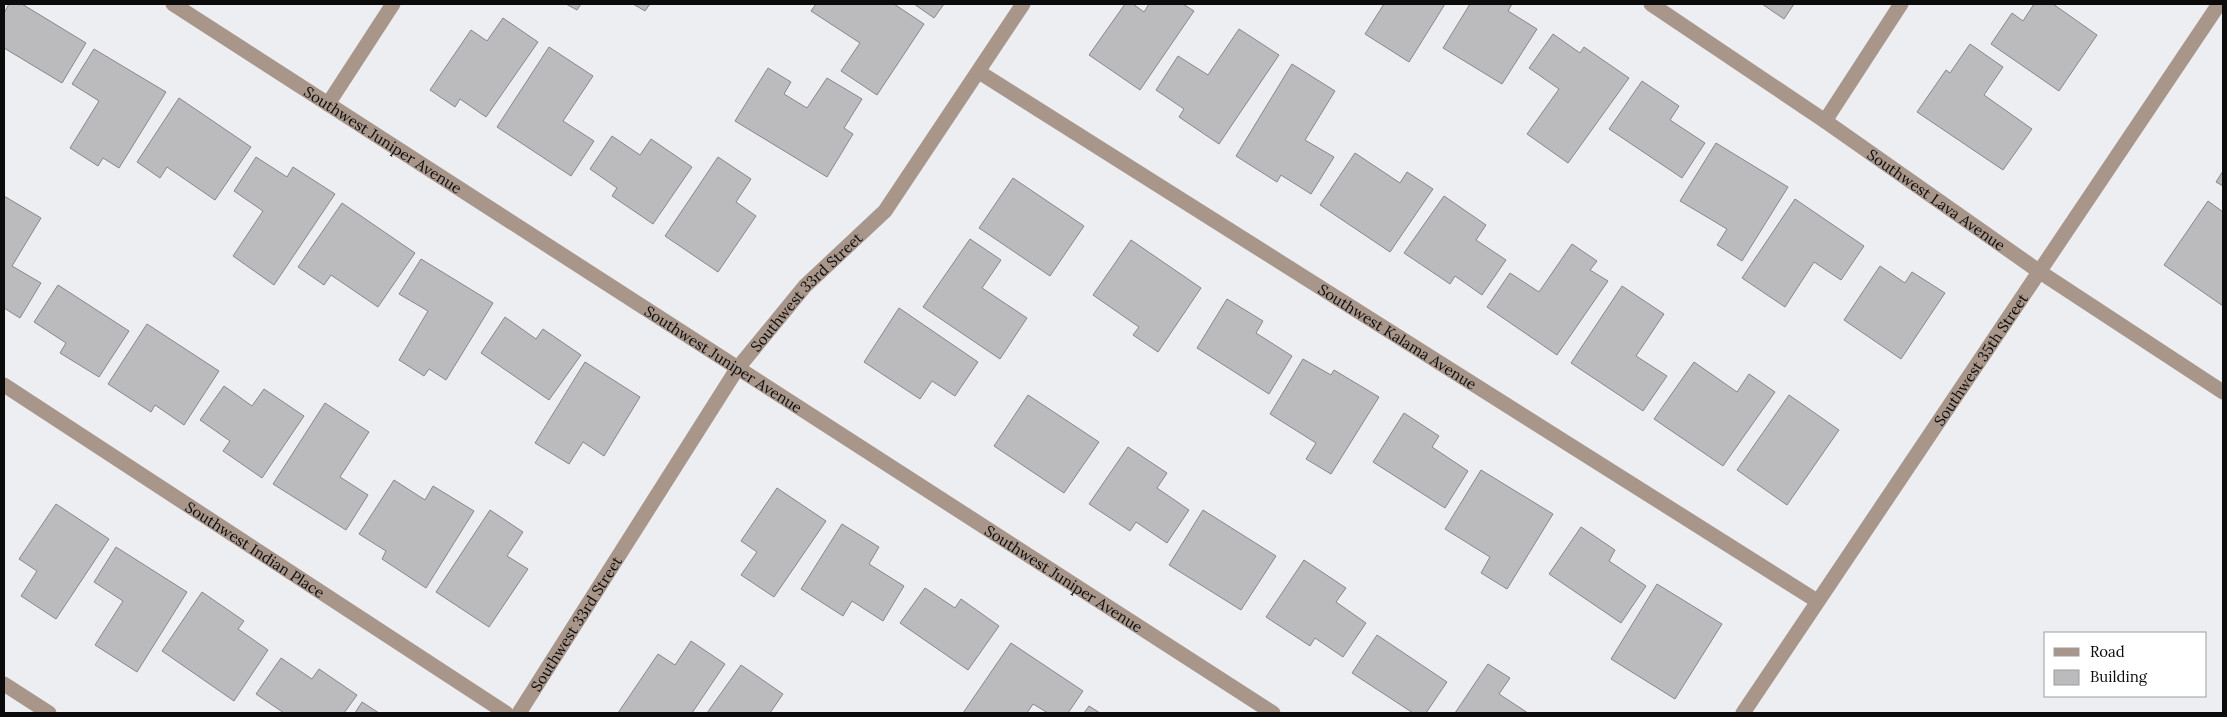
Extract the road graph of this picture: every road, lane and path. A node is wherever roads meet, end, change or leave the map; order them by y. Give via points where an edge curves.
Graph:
1 (173, 4) edge
2 (393, 4) edge
3 (1023, 4) edge
4 (1651, 4) edge
5 (1901, 4) edge
6 (2219, 4) edge
7 (979, 72) junction
8 (328, 104) junction
9 (1825, 121) junction
10 (2040, 272) junction
11 (737, 369) junction
12 (4, 385) edge
13 (2223, 392) edge
14 (1817, 601) junction
15 (4, 684) edge
16 (49, 713) edge
17 (506, 713) edge
18 (519, 713) edge
19 (1273, 713) edge
20 (1743, 713) edge

1 - 8 street, Southwest Juniper Avenue
2 - 8 street
3 - 7 street, Southwest 33rd Street
4 - 9 street, Southwest Lava Avenue
5 - 9 street
6 - 10 street, Southwest 35th Street
7 - 11 street, Southwest 33rd Street via 885,211 805,286
7 - 14 street, Southwest Kalama Avenue
8 - 11 street, Southwest Juniper Avenue
9 - 10 street, Southwest Lava Avenue
10 - 13 street, Southwest Lava Avenue
10 - 14 street, Southwest 35th Street
11 - 18 street, Southwest 33rd Street
11 - 19 street, Southwest Juniper Avenue
12 - 17 street, Southwest Indian Place
14 - 20 street, Southwest 35th Street
15 - 16 street

